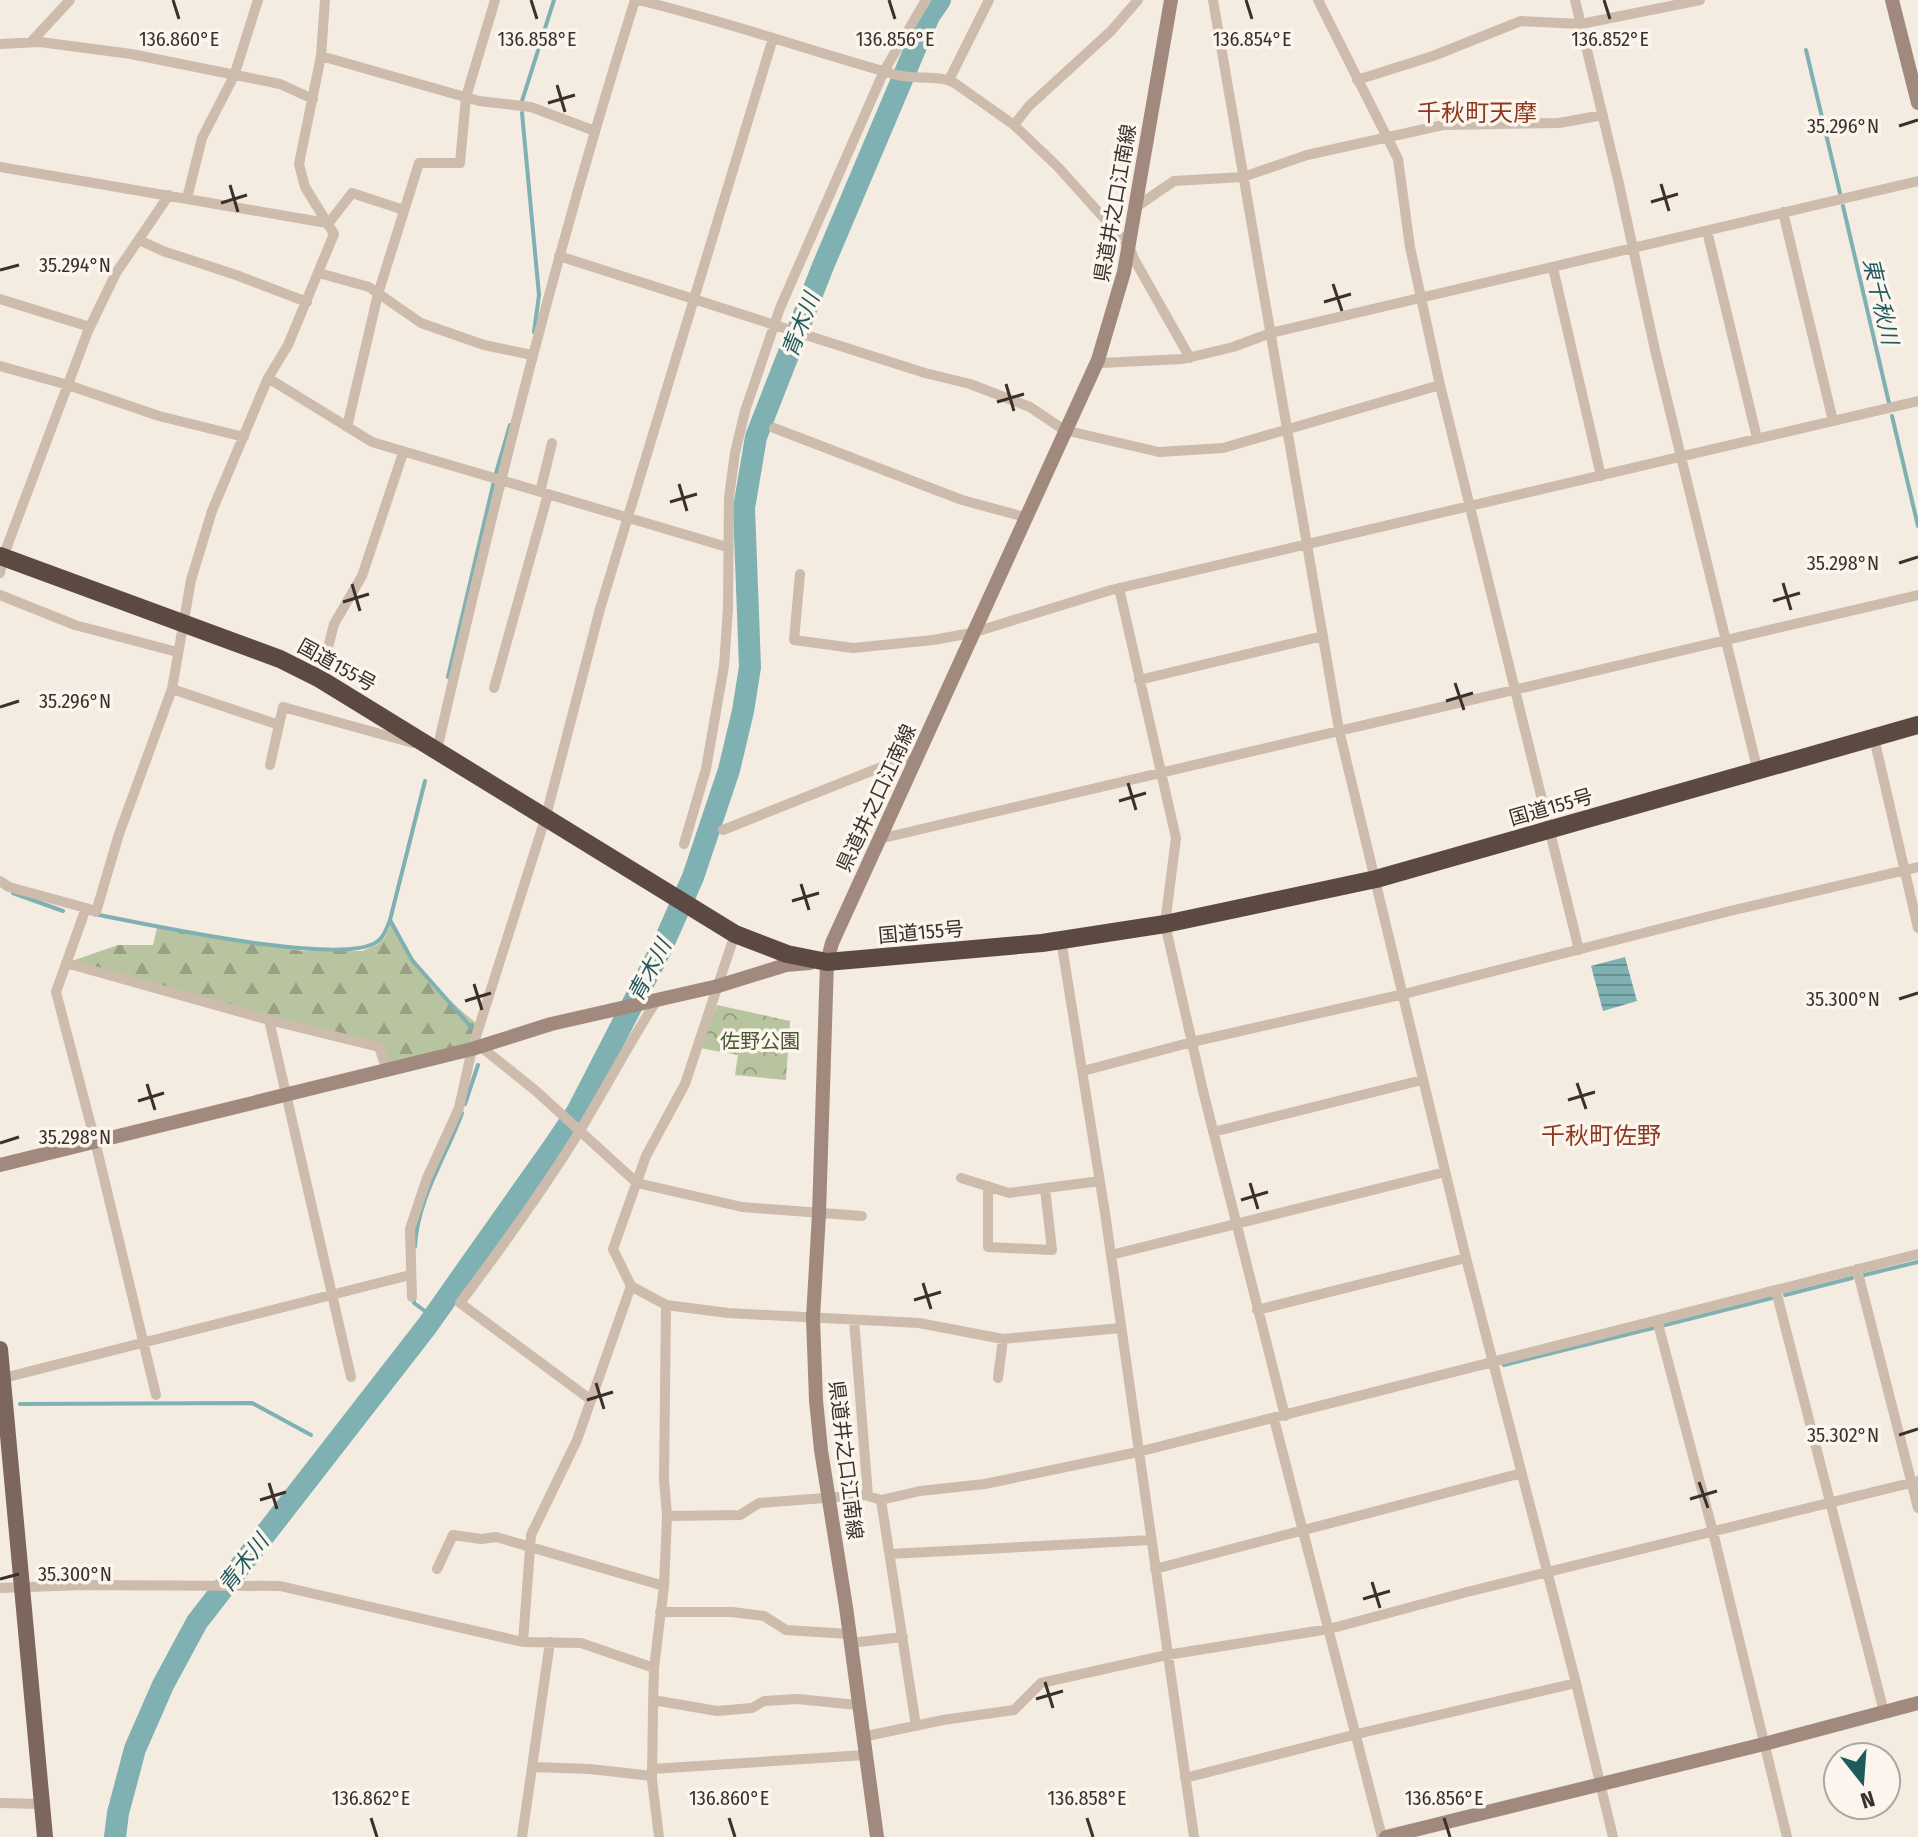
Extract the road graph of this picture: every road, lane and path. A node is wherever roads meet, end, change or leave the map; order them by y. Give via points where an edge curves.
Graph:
1 (70, 0) edge
2 (258, 0) edge
3 (325, 0) edge
4 (495, 0) edge
5 (636, 0) edge
6 (926, 0) edge
7 (989, 0) edge
8 (1138, 0) edge
9 (1171, 0) edge
10 (1213, 0) edge
11 (1318, 0) edge
12 (1575, 0) edge
13 (1700, 0) edge
14 (1892, 0) edge
15 (1581, 24) junction
16 (773, 38) junction
17 (31, 42) junction
18 (0, 44) edge
19 (321, 56) junction
20 (884, 71) junction
21 (234, 76) junction
22 (949, 80) junction
23 (1357, 80) junction
24 (466, 97) junction
25 (313, 99) junction
26 (1918, 103) edge
27 (1603, 115) junction
28 (1014, 125) junction
29 (595, 131) junction
30 (1388, 136) junction
31 (0, 167) edge
32 (1243, 177) junction
33 (1918, 181) edge
34 (169, 195) junction
35 (187, 198) junction
36 (1136, 207) junction
37 (404, 210) junction
38 (1783, 212) junction
39 (328, 224) junction
40 (1707, 231) junction
41 (139, 240) junction
42 (1129, 246) junction
43 (1634, 248) junction
44 (559, 256) junction
45 (1553, 268) junction
46 (319, 273) junction
47 (378, 294) junction
48 (692, 297) junction
49 (1422, 298) junction
50 (0, 299) edge
51 (307, 302) junction
52 (775, 324) junction
53 (90, 327) junction
54 (1271, 333) junction
55 (532, 355) junction
56 (1190, 358) junction
57 (1098, 360) junction
58 (0, 366) edge
59 (268, 378) junction
60 (68, 385) junction
61 (1440, 385) junction
62 (1918, 401) edge
63 (1833, 421) junction
64 (347, 427) junction
65 (1289, 427) junction
66 (774, 428) dead end
67 (1064, 430) junction
68 (244, 437) junction
69 (1757, 438) junction
70 (552, 443) dead end
71 (403, 453) junction
72 (1681, 457) junction
73 (1601, 476) junction
74 (500, 480) junction
75 (544, 493) junction
76 (1471, 507) junction
77 (627, 516) junction
78 (1025, 517) junction
79 (1308, 545) junction
80 (727, 547) junction
81 (1, 562) edge
82 (800, 574) dead end
83 (1119, 588) junction
84 (0, 595) edge
85 (1918, 595) edge
86 (184, 623) junction
87 (972, 633) junction
88 (1323, 636) junction
89 (1725, 639) junction
90 (177, 652) junction
91 (320, 679) junction
92 (1139, 680) junction
93 (494, 688) dead end
94 (172, 689) junction
95 (1515, 689) junction
96 (279, 725) junction
97 (1918, 725) edge
98 (1339, 730) junction
99 (1874, 738) junction
100 (437, 750) junction
101 (915, 759) junction
102 (270, 765) dead end
103 (1758, 772) junction
104 (1161, 773) junction
105 (546, 816) junction
106 (723, 830) dead end
107 (1551, 830) junction
108 (879, 839) junction
109 (684, 844) dead end
110 (1918, 867) edge
111 (1904, 871) junction
112 (1376, 879) junction
113 (0, 881) edge
114 (86, 908) junction
115 (1165, 924) junction
116 (1918, 928) edge
117 (735, 934) junction
118 (1061, 940) junction
119 (1579, 950) junction
120 (827, 962) junction
121 (66, 963) junction
122 (718, 986) junction
123 (1404, 994) junction
124 (654, 1001) junction
125 (269, 1020) junction
126 (1192, 1042) junction
127 (476, 1048) junction
128 (387, 1070) junction
129 (1083, 1071) junction
130 (1422, 1080) junction
131 (285, 1095) junction
132 (580, 1131) junction
133 (1213, 1132) junction
134 (95, 1141) junction
135 (0, 1165) edge
136 (1445, 1172) junction
137 (961, 1178) dead end
138 (1100, 1181) junction
139 (637, 1183) junction
140 (988, 1186) junction
141 (1045, 1189) junction
142 (819, 1214) junction
143 (862, 1216) dead end
144 (1236, 1224) junction
145 (1918, 1254) edge
146 (1111, 1255) junction
147 (1466, 1258) junction
148 (1857, 1269) junction
149 (410, 1275) junction
150 (631, 1286) junction
151 (1776, 1291) junction
152 (332, 1297) junction
153 (412, 1297) dead end
154 (666, 1305) junction
155 (1257, 1310) junction
156 (813, 1318) junction
157 (854, 1320) junction
158 (1657, 1320) junction
159 (1121, 1328) junction
160 (1003, 1339) junction
161 (142, 1344) junction
162 (0, 1349) edge
163 (1495, 1362) junction
164 (351, 1377) dead end
165 (2, 1378) edge
166 (998, 1378) dead end
167 (156, 1395) dead end
168 (591, 1400) junction
169 (1280, 1418) junction
170 (1138, 1452) junction
171 (1522, 1473) junction
172 (1915, 1482) edge
173 (868, 1496) junction
174 (829, 1498) junction
175 (881, 1500) junction
176 (1830, 1503) junction
177 (1918, 1508) edge
178 (667, 1516) junction
179 (1304, 1530) junction
180 (1713, 1532) junction
181 (1151, 1540) junction
182 (530, 1548) junction
183 (890, 1554) junction
184 (437, 1569) dead end
185 (1155, 1569) junction
186 (1547, 1574) junction
187 (664, 1586) junction
188 (0, 1588) edge
189 (23, 1588) junction
190 (660, 1612) junction
191 (1329, 1629) junction
192 (903, 1637) junction
193 (850, 1639) junction
194 (523, 1642) junction
195 (550, 1642) junction
196 (1167, 1655) junction
197 (654, 1668) junction
198 (1576, 1683) junction
199 (653, 1700) junction
200 (1918, 1703) edge
201 (857, 1705) junction
202 (1884, 1712) junction
203 (916, 1726) junction
204 (1357, 1734) junction
205 (862, 1737) junction
206 (1764, 1744) junction
207 (865, 1755) junction
208 (532, 1767) junction
209 (652, 1773) junction
210 (1185, 1778) junction
211 (1601, 1785) junction
212 (0, 1803) edge
213 (41, 1804) junction
214 (45, 1837) edge
215 (522, 1837) edge
216 (659, 1837) edge
217 (877, 1837) edge
218 (1194, 1837) edge
219 (1384, 1837) edge
220 (1613, 1837) edge
221 (1787, 1837) edge

1 - 17 street
2 - 21 street
3 - 19 street
4 - 24 street
5 - 16 street
5 - 29 street
6 - 20 street
7 - 22 street
8 - 28 street
9 - 36 main road, 県道井之口江南線
10 - 32 street
11 - 23 street
12 - 15 street
13 - 15 street
14 - 26 main road
15 - 23 street via 1521,21
15 - 27 street
16 - 20 street
16 - 48 street
17 - 18 street
17 - 21 street via 131,54
19 - 24 street
19 - 25 street
20 - 22 street via 911,79
20 - 52 street
21 - 25 street via 280,84
21 - 35 street via 202,138
22 - 28 street
23 - 30 street
24 - 29 street via 531,107
24 - 37 street via 460,163 419,163
25 - 39 street via 299,164 305,187
27 - 30 street via 1559,123 1443,125
27 - 43 street
28 - 42 street
29 - 44 street
30 - 32 street
30 - 49 street via 1398,159
31 - 34 street
32 - 36 street via 1174,181
32 - 54 street
33 - 38 street
34 - 35 street
34 - 41 street
35 - 39 street
36 - 42 main road, 県道井之口江南線
37 - 39 street via 352,193
37 - 47 street
38 - 40 street
38 - 63 street
39 - 46 street via 334,234
40 - 43 street
40 - 69 street
41 - 51 street
41 - 53 street
42 - 56 street
42 - 57 main road, 県道井之口江南線
43 - 45 street
43 - 72 street
44 - 48 street
44 - 55 street
45 - 49 street
45 - 73 street
46 - 47 street
46 - 51 street
47 - 55 street via 421,323
47 - 64 street
48 - 52 street
48 - 77 street
49 - 54 street
49 - 61 street
50 - 53 street
51 - 59 street
52 - 67 street via 970,384 1030,407
52 - 80 street via 735,453
53 - 60 street
54 - 56 street
54 - 65 street
55 - 74 street
56 - 57 street
57 - 67 main road, 県道井之口江南線
58 - 60 street
59 - 64 street
59 - 68 street
60 - 68 street
60 - 81 street
61 - 65 street
61 - 76 street
62 - 63 street
63 - 69 street
64 - 71 street
65 - 67 street via 1223,448 1159,452
65 - 79 street
66 - 78 street via 962,500
67 - 78 main road, 県道井之口江南線
68 - 86 street via 212,511
69 - 72 street
70 - 75 street
71 - 74 street
71 - 91 street via 362,576 334,624
72 - 73 street
72 - 89 street
73 - 76 street
74 - 75 street
74 - 100 street
75 - 77 street
75 - 93 street
76 - 79 street
76 - 95 street
77 - 80 street
77 - 105 street
78 - 87 main road, 県道井之口江南線
79 - 83 street
79 - 88 street
80 - 109 street via 724,666 706,769
81 - 86 highway, 国道155号
82 - 87 street via 794,640 853,648
83 - 87 street
83 - 92 street
84 - 90 street via 75,625
85 - 89 street
86 - 90 street
86 - 91 highway, 国道155号
87 - 101 main road, 県道井之口江南線
88 - 92 street
88 - 98 street
89 - 95 street
89 - 103 street
90 - 94 street
91 - 100 highway, 国道155号
92 - 104 street
94 - 96 street
94 - 114 street via 96,912
95 - 98 street
95 - 107 street
96 - 100 street via 283,707
96 - 102 street
97 - 99 highway, 国道155号
98 - 104 street
98 - 112 street
99 - 103 highway, 国道155号
99 - 111 street
100 - 105 highway, 国道155号
101 - 106 street via 904,758
101 - 108 main road, 県道井之口江南線
103 - 107 highway, 国道155号
104 - 108 street
104 - 115 street via 1176,838
105 - 117 highway, 国道155号
105 - 127 street
107 - 112 highway, 国道155号
107 - 119 street
108 - 120 main road, 県道井之口江南線
110 - 111 street
111 - 116 street
111 - 119 street
112 - 115 highway, 国道155号
112 - 123 street
113 - 114 street
114 - 121 street
115 - 118 highway, 国道155号
115 - 126 street
117 - 120 highway, 国道155号
117 - 122 street
118 - 120 highway, 国道155号
118 - 129 street
119 - 123 street
120 - 122 main road via 786,965
120 - 142 main road, 県道井之口江南線
121 - 125 street
121 - 134 street via 56,992
122 - 124 main road
122 - 139 street via 685,1084
123 - 126 street
123 - 130 street
124 - 127 main road via 551,1024
124 - 132 street
125 - 128 street via 379,1047
125 - 131 street
126 - 129 street
126 - 133 street
127 - 128 main road
127 - 132 street
127 - 149 street via 459,1108 410,1229
128 - 131 main road
129 - 138 street
130 - 133 street
130 - 136 street
131 - 134 main road
131 - 152 street
132 - 139 street
132 - 168 street via 460,1303
133 - 144 street
134 - 135 main road
134 - 161 street
136 - 144 street
136 - 147 street
137 - 140 street
138 - 141 street
138 - 146 street
139 - 142 street via 742,1207
139 - 150 street via 613,1249
140 - 141 street via 1009,1193
140 - 141 street via 988,1247 1052,1250
142 - 143 street
142 - 156 main road, 県道井之口江南線
144 - 146 street
144 - 155 street
145 - 148 street
146 - 159 street
147 - 155 street
147 - 163 street
148 - 151 street
148 - 172 street
149 - 152 street
149 - 153 street
150 - 154 street
150 - 168 street
151 - 158 street
151 - 176 street
152 - 161 street
152 - 164 street
154 - 156 street
154 - 178 street
155 - 169 street
156 - 157 street
156 - 174 main road, 県道井之口江南線 via 816,1400
157 - 160 street via 919,1323
157 - 173 street
158 - 163 street
158 - 180 street
159 - 160 street
159 - 170 street
160 - 166 street
161 - 165 street
161 - 167 street
162 - 165 main road
163 - 169 street
163 - 171 street
165 - 189 main road
168 - 182 street via 531,1535
169 - 170 street
169 - 179 street
170 - 175 street
170 - 181 street
171 - 179 street
171 - 186 street
172 - 176 street
172 - 177 street
173 - 174 street
173 - 175 street
174 - 178 street via 759,1503 740,1515
174 - 193 main road, 県道井之口江南線
175 - 183 street
176 - 180 street
176 - 202 street
178 - 187 street
179 - 185 street
179 - 191 street
180 - 186 street
180 - 206 street
181 - 183 street
181 - 185 street
182 - 184 street via 496,1537 453,1535
182 - 187 street
182 - 194 street
183 - 192 street
185 - 196 street
186 - 191 street
186 - 198 street
187 - 190 street
188 - 189 street
189 - 194 street via 280,1586
189 - 213 main road
190 - 193 street via 764,1616 786,1630
190 - 197 street
191 - 196 street
191 - 204 street
192 - 193 street
192 - 203 street
193 - 201 main road, 県道井之口江南線
194 - 195 street
195 - 197 street via 581,1643
195 - 208 street
196 - 203 street via 1041,1683 1014,1710
196 - 210 street
197 - 199 street
198 - 204 street
198 - 211 street
199 - 201 street via 717,1711 798,1699
199 - 209 street
200 - 202 main road
201 - 205 main road, 県道井之口江南線
202 - 206 main road
203 - 205 street
204 - 210 street
204 - 219 street
205 - 207 main road, 県道井之口江南線
206 - 211 main road
206 - 221 street
207 - 209 street
207 - 217 main road, 県道井之口江南線
208 - 209 street
208 - 215 street
209 - 216 street
210 - 218 street
211 - 219 main road
211 - 220 street
212 - 213 street
213 - 214 main road

